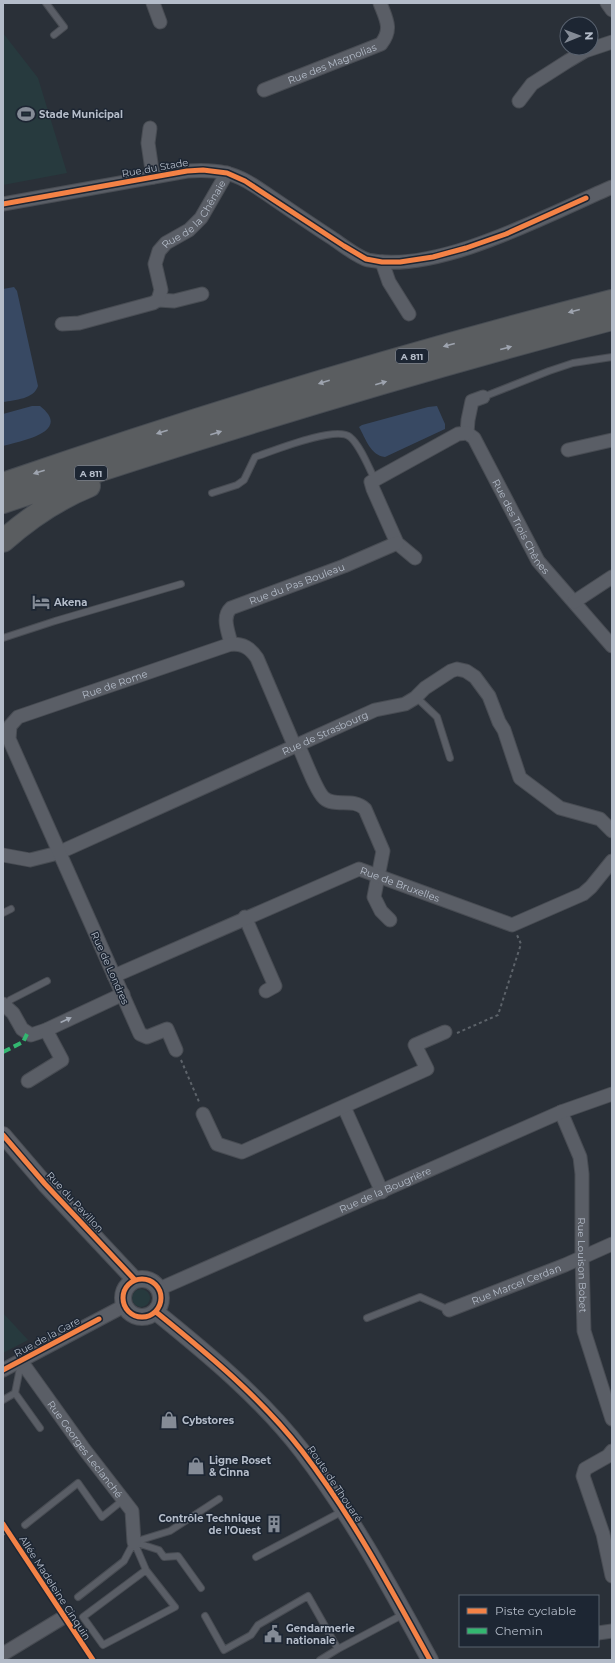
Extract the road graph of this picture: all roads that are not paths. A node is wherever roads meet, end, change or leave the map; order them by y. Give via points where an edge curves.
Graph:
1 (46, 3) edge
2 (153, 3) edge
3 (380, 3) edge
4 (606, 3) edge
5 (612, 10) edge
6 (160, 22) dead end
7 (54, 35) dead end
8 (612, 42) edge
9 (264, 90) dead end
10 (519, 101) dead end
11 (150, 128) dead end
12 (226, 173) junction
13 (153, 177) junction
14 (612, 187) edge
15 (3, 204) edge
16 (382, 262) junction
17 (202, 294) dead end
18 (158, 300) junction
19 (612, 301) edge
20 (409, 314) dead end
21 (612, 319) edge
22 (62, 324) dead end
23 (612, 356) edge
24 (483, 397) joint
25 (467, 433) junction
26 (611, 443) edge
27 (179, 445) junction
28 (568, 450) dead end
29 (375, 480) junction
30 (4, 488) edge
31 (212, 493) dead end
32 (3, 541) edge
33 (397, 543) junction
34 (415, 558) dead end
35 (612, 577) edge
36 (181, 584) dead end
37 (574, 602) junction
38 (3, 638) edge
39 (610, 641) edge
40 (231, 644) junction
41 (416, 697) junction
42 (297, 746) junction
43 (450, 758) dead end
44 (612, 831) edge
45 (58, 853) junction
46 (3, 855) edge
47 (612, 862) edge
48 (379, 875) junction
49 (11, 909) dead end
50 (3, 913) edge
51 (245, 917) junction
52 (390, 920) dead end
53 (114, 976) junction
54 (47, 981) dead end
55 (266, 991) dead end
56 (122, 994) junction
57 (5, 1005) edge
58 (46, 1030) junction
59 (445, 1032) road end
60 (176, 1050) road end
61 (28, 1081) dead end
62 (612, 1094) edge
63 (344, 1107) junction
64 (561, 1112) junction
65 (202, 1114) road end
66 (3, 1135) edge
67 (382, 1192) junction
68 (612, 1244) edge
69 (582, 1257) junction
70 (135, 1280) junction
71 (159, 1289) junction
72 (124, 1306) junction
73 (450, 1310) joint
74 (156, 1312) junction
75 (367, 1318) dead end
76 (21, 1361) junction
77 (3, 1370) edge
78 (15, 1393) junction
79 (3, 1400) edge
80 (612, 1419) edge
81 (40, 1428) dead end
82 (612, 1451) edge
83 (219, 1499) dead end
84 (123, 1500) junction
85 (343, 1511) junction
86 (25, 1525) dead end
87 (134, 1542) junction
88 (256, 1557) dead end
89 (146, 1570) junction
90 (612, 1576) edge
91 (201, 1588) dead end
92 (78, 1597) dead end
93 (404, 1614) junction
94 (205, 1616) dead end
95 (64, 1617) road end
96 (612, 1631) edge
97 (599, 1633) edge
98 (338, 1649) junction
99 (3, 1654) edge
100 (320, 1660) edge
101 (430, 1660) edge

1 - 7 lane via 64,27
2 - 6 street
3 - 9 street, Rue des Magnolias via 388,26 387,37 381,44
4 - 5 street
8 - 10 street via 585,51 568,61 532,84
11 - 13 street via 148,143
12 - 13 street, Rue du Stade via 203,170
12 - 16 street, Rue du Stade via 245,180 366,259
12 - 18 street, Rue de la Chênaie via 201,218 189,230 166,243 159,251 155,264 161,290
13 - 15 street, Rue du Stade
14 - 16 street, Rue du Stade via 506,234 466,248 433,257
16 - 20 street via 389,282
17 - 18 street via 174,301
18 - 22 street via 79,323
19 -> 30 highway, A 811 via 342,376 206,418
27 -> 21 highway, A 811 via 412,374
23 - 24 lane via 549,371
24 - 25 street via 472,401
25 - 29 street via 458,434
25 - 37 street, Rue des Trois Chênes via 474,438 538,561
26 - 28 street
27 - 30 highway, A 811
27 - 32 highway via 175,456 107,479 60,500 32,517
29 - 31 lane via 357,445 350,437 336,433 292,444 256,457 244,480
29 - 33 street via 371,482 373,490
33 - 34 street
33 - 40 street, Rue du Pas Bouleau via 344,566 231,608 225,617
35 - 37 street
36 - 38 lane via 55,620
37 - 39 street, Rue des Trois Chênes
40 - 42 street via 250,648 257,658
40 - 45 street, Rue de Rome via 18,716 10,726 9,739
41 - 42 street, Rue de Strasbourg via 406,704 375,710
41 - 43 lane via 437,717
41 - 44 street, Rue de Strasbourg via 451,671 462,669 475,677 489,696 504,730 520,778 560,808 600,819
42 - 45 street, Rue de Strasbourg
42 - 48 street via 325,799 332,802 356,803 365,809 384,851
45 - 46 street, Rue de Strasbourg via 30,860
45 - 53 street, Rue de Londres
47 - 48 street, Rue de Bruxelles via 583,894 512,925
48 - 51 street, Rue de Bruxelles via 359,869
48 - 52 street via 374,897 381,911
49 - 50 lane
51 - 53 street, Rue de Bruxelles
51 - 55 street via 275,986
53 - 56 street, Rue de Londres
54 - 57 lane
58 -> 56 street
56 - 60 street, Rue de Londres via 140,1034 147,1037 167,1028
57 - 58 street via 27,1034
58 - 61 street via 62,1060
59 - 63 street via 416,1045 426,1069
62 - 64 street, Rue de la Bougrière
63 - 65 street via 242,1152 217,1144
63 - 67 street
64 - 67 street, Rue de la Bougrière
64 - 69 street, Rue Louison Bobet via 580,1157
66 - 70 street, Rue du Pavillon
67 - 71 street, Rue de la Bougrière
68 - 69 street, Rue Marcel Cerdan
69 - 73 street, Rue Marcel Cerdan
69 - 80 street, Rue Louison Bobet via 584,1331
70 - 71 street via 146,1279 156,1284
70 - 72 street via 123,1294
71 - 74 street via 162,1301
72 - 74 street via 131,1315 142,1318
72 - 76 street, Rue de la Gare
73 - 75 lane via 420,1297
74 - 85 street, Route de Thouaré via 234,1377 273,1417 302,1451
76 - 77 street, Rue de la Gare
76 - 78 lane
76 - 84 street, Rue Georges Leclanché
78 - 79 lane
78 - 81 lane
82 - 90 street via 586,1469 583,1476 603,1534
83 - 87 lane via 170,1530
84 - 86 lane via 102,1516 78,1484
84 - 87 street, Rue Georges Leclanché via 132,1511
85 - 88 lane
85 - 93 street, Route de Thouaré
87 - 89 lane
87 - 91 lane via 159,1550 164,1557 178,1556
87 - 92 lane via 124,1561
89 - 89 lane via 83,1617 103,1645 175,1606
93 - 98 lane
93 - 101 street, Route de Thouaré
94 - 98 lane via 224,1650 251,1635 258,1625 308,1596
95 - 99 street
96 - 97 street
98 - 100 lane

